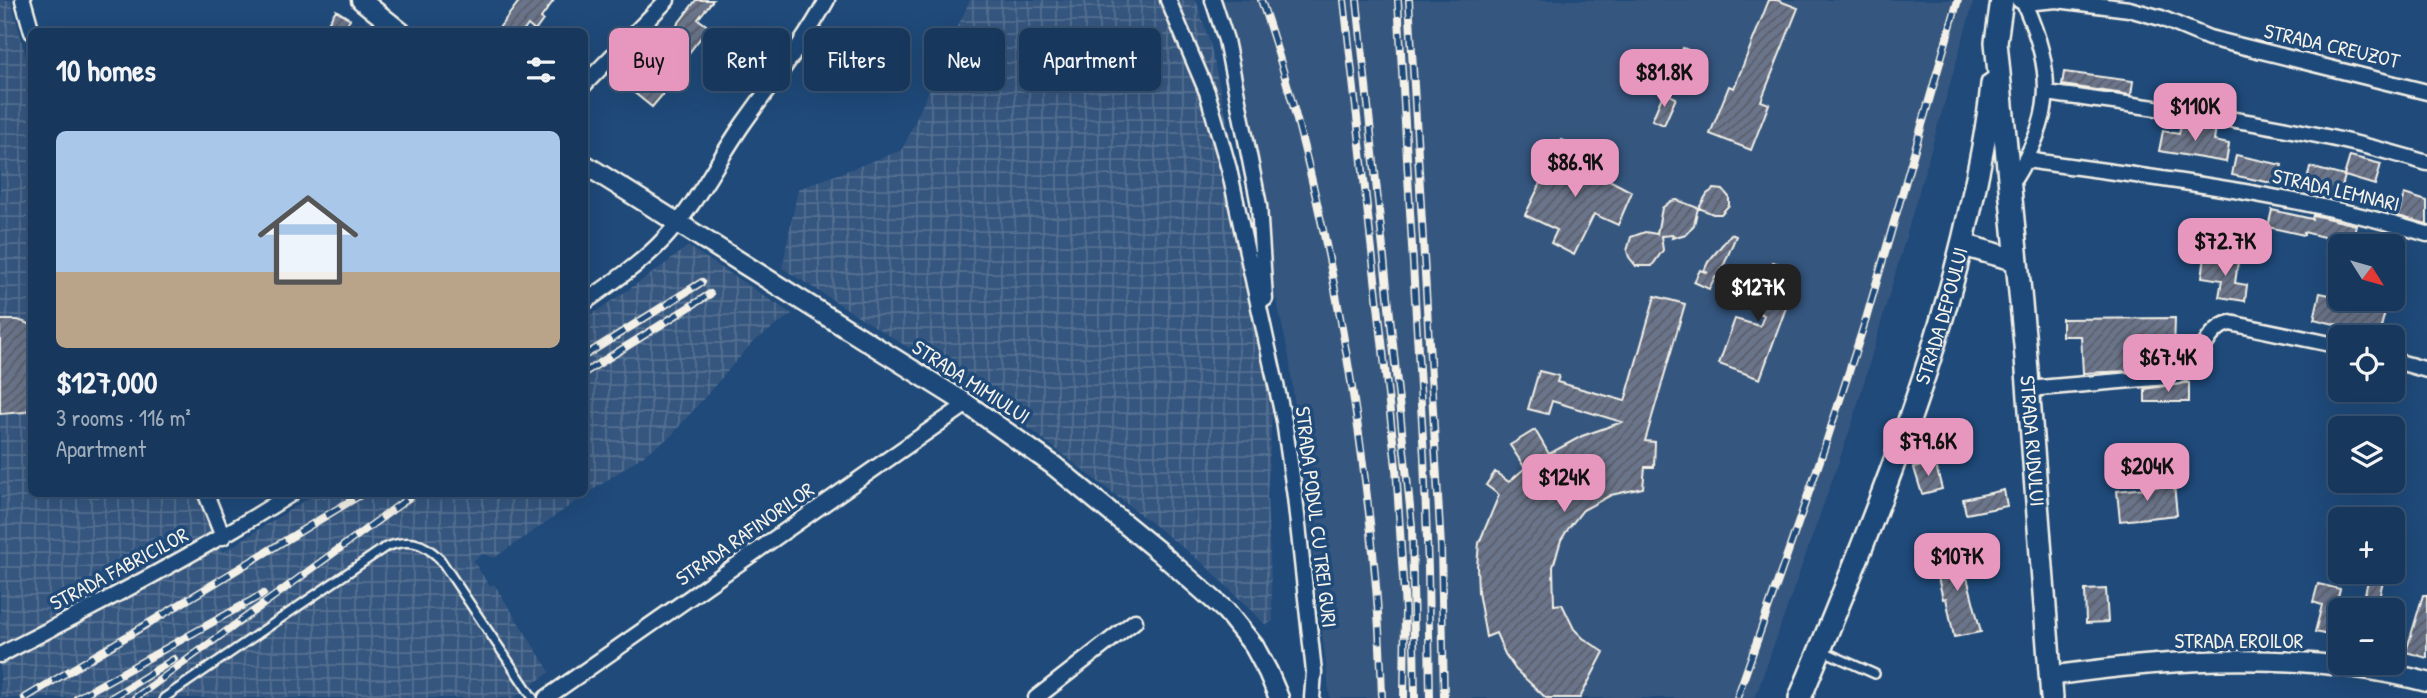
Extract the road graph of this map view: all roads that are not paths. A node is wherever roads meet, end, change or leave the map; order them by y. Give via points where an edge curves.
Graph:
1 (23, 0) edge
2 (361, 0) edge
3 (667, 0) edge
4 (827, 0) edge
5 (1168, 0) edge
6 (1213, 0) edge
7 (2002, 0) edge
8 (2022, 1) edge
9 (31, 28) edge
10 (396, 28) edge
11 (1996, 42) junction
12 (588, 81) edge
13 (2427, 92) edge
14 (2048, 93) junction
15 (2026, 160) junction
16 (2427, 163) edge
17 (588, 167) edge
18 (2011, 184) junction
19 (677, 224) junction
20 (2427, 234) edge
21 (1962, 245) junction
22 (2016, 260) junction
23 (588, 300) edge
24 (1267, 342) junction
25 (2328, 343) edge
26 (2405, 364) edge
27 (2427, 370) edge
28 (2028, 388) junction
29 (967, 404) junction
30 (207, 497) edge
31 (286, 497) edge
32 (223, 537) junction
33 (1135, 621) dead end
34 (1820, 650) junction
35 (0, 655) edge
36 (1875, 674) dead end
37 (2050, 676) junction
38 (2427, 682) edge
39 (164, 698) edge
40 (533, 698) edge
41 (546, 698) edge
42 (1036, 698) edge
43 (1279, 698) edge
44 (1312, 698) edge
45 (1800, 698) edge
46 (2052, 698) edge

1 - 9 street
2 - 10 street
3 - 12 street
4 - 19 street via 807,37
5 - 24 street, STRADA PODUL CU TREI GURI via 1207,92
6 - 24 street, STRADA PODUL CU TREI GURI via 1226,40 1259,205
7 - 11 main road, STRADA RUDULUI
8 - 13 street, STRADA CREUZOT via 2057,0 2129,9 2209,38
8 - 14 street via 2042,50
11 - 18 main road, STRADA RUDULUI
11 - 21 main road, STRADA DEPOULUI via 1983,151
14 - 15 street
14 - 16 street via 2193,113
15 - 18 street
15 - 20 street, STRADA LEMNARI via 2253,192
17 - 19 street, STRADA MIMIULUI
18 - 22 main road, STRADA RUDULUI
19 - 23 street
19 - 29 street, STRADA MIMIULUI
21 - 22 main road
21 - 34 main road, STRADA DEPOULUI via 1905,431
22 - 28 main road, STRADA RUDULUI
24 - 44 street, STRADA PODUL CU TREI GURI via 1295,497 1314,672
25 - 28 street via 2230,323 2218,328 2189,369 2178,376
26 - 27 street
28 - 37 main road, STRADA RUDULUI
29 - 41 street, STRADA RAFINORILOR
29 - 43 street, STRADA MIMIULUI via 1063,474 1226,611 1254,646
30 - 32 street
31 - 32 street, STRADA FABRICILOR
32 - 35 street, STRADA FABRICILOR
33 - 42 street
34 - 36 lane
34 - 45 main road, STRADA DEPOULUI
37 - 38 street, STRADA EROILOR via 2125,665 2251,661 2368,670
37 - 46 main road, STRADA RUDULUI
39 - 40 lane via 384,548 406,541 429,548 440,559

